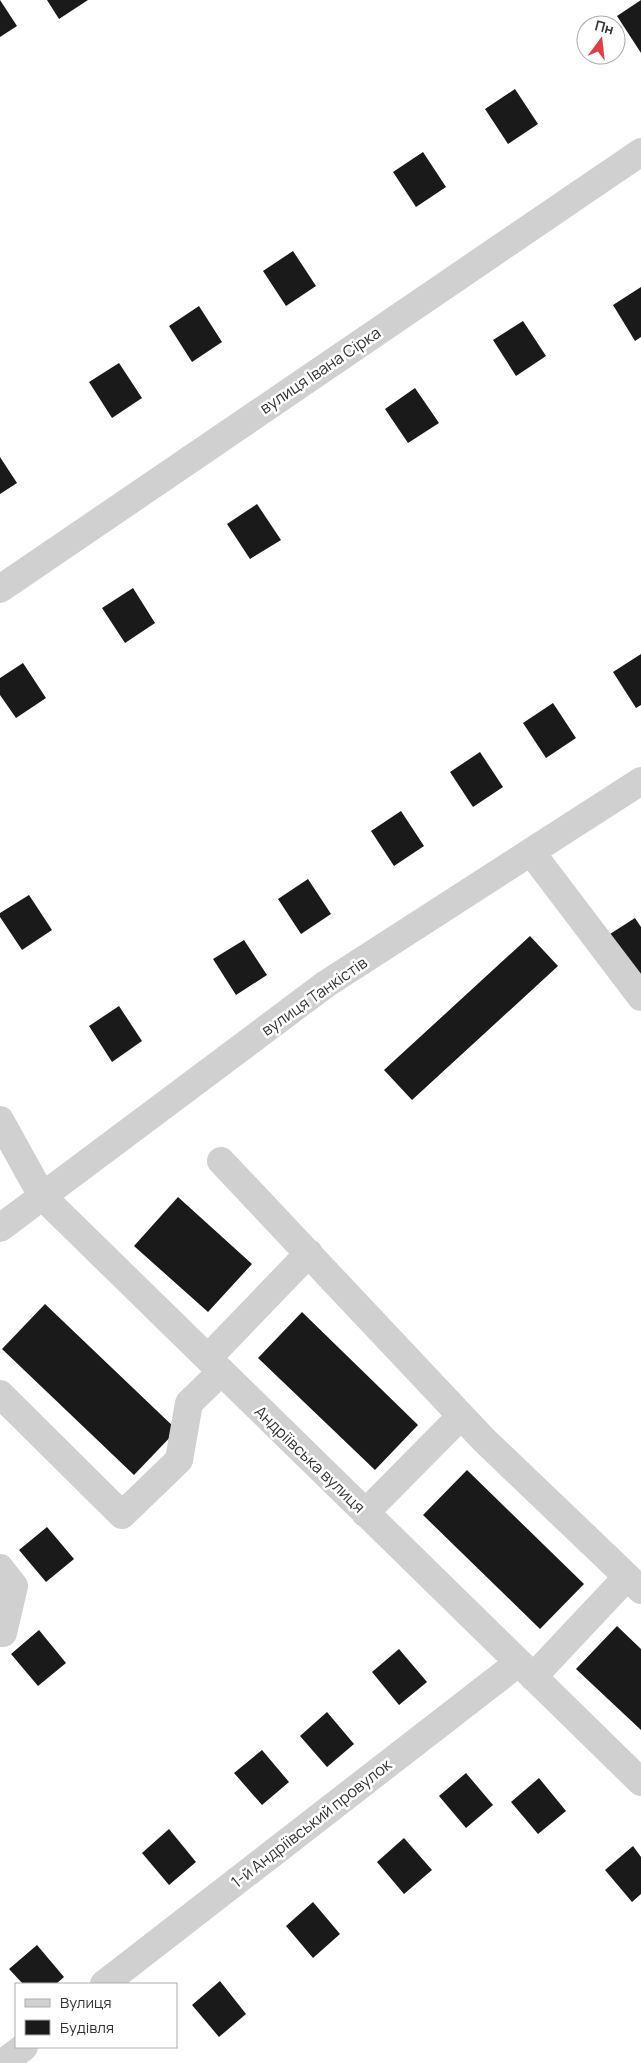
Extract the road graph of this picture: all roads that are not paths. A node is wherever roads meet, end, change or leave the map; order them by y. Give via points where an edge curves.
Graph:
1 (641, 152) edge
2 (0, 589) edge
3 (641, 781) edge
4 (531, 852) junction
5 (641, 997) edge
6 (0, 1120) edge
7 (221, 1161) dead end
8 (42, 1196) junction
9 (0, 1228) edge
10 (309, 1254) junction
11 (214, 1365) junction
12 (0, 1394) edge
13 (461, 1416) junction
14 (365, 1513) junction
15 (0, 1568) edge
16 (634, 1583) edge
17 (3, 1633) dead end
18 (525, 1670) junction
19 (641, 1782) edge
20 (105, 1983) edge
21 (23, 2048) edge
22 (3, 2063) edge

1 - 2 street, вулиця Івана Сірка
3 - 4 street, вулиця Танкістів
4 - 5 street
4 - 8 street, вулиця Танкістів via 326,984
6 - 8 street, Андріївська вулиця
7 - 10 street
8 - 9 street, вулиця Танкістів
8 - 11 street, Андріївська вулиця
10 - 11 street
10 - 13 street
11 - 12 street via 189,1403 179,1460 122,1515
11 - 14 street, Андріївська вулиця
13 - 14 street
13 - 16 street
14 - 18 street, Андріївська вулиця
15 - 17 street via 14,1586
16 - 18 street, 1-й Андріївський провулок
18 - 19 street, Андріївська вулиця
18 - 20 street, 1-й Андріївський провулок
21 - 22 street

